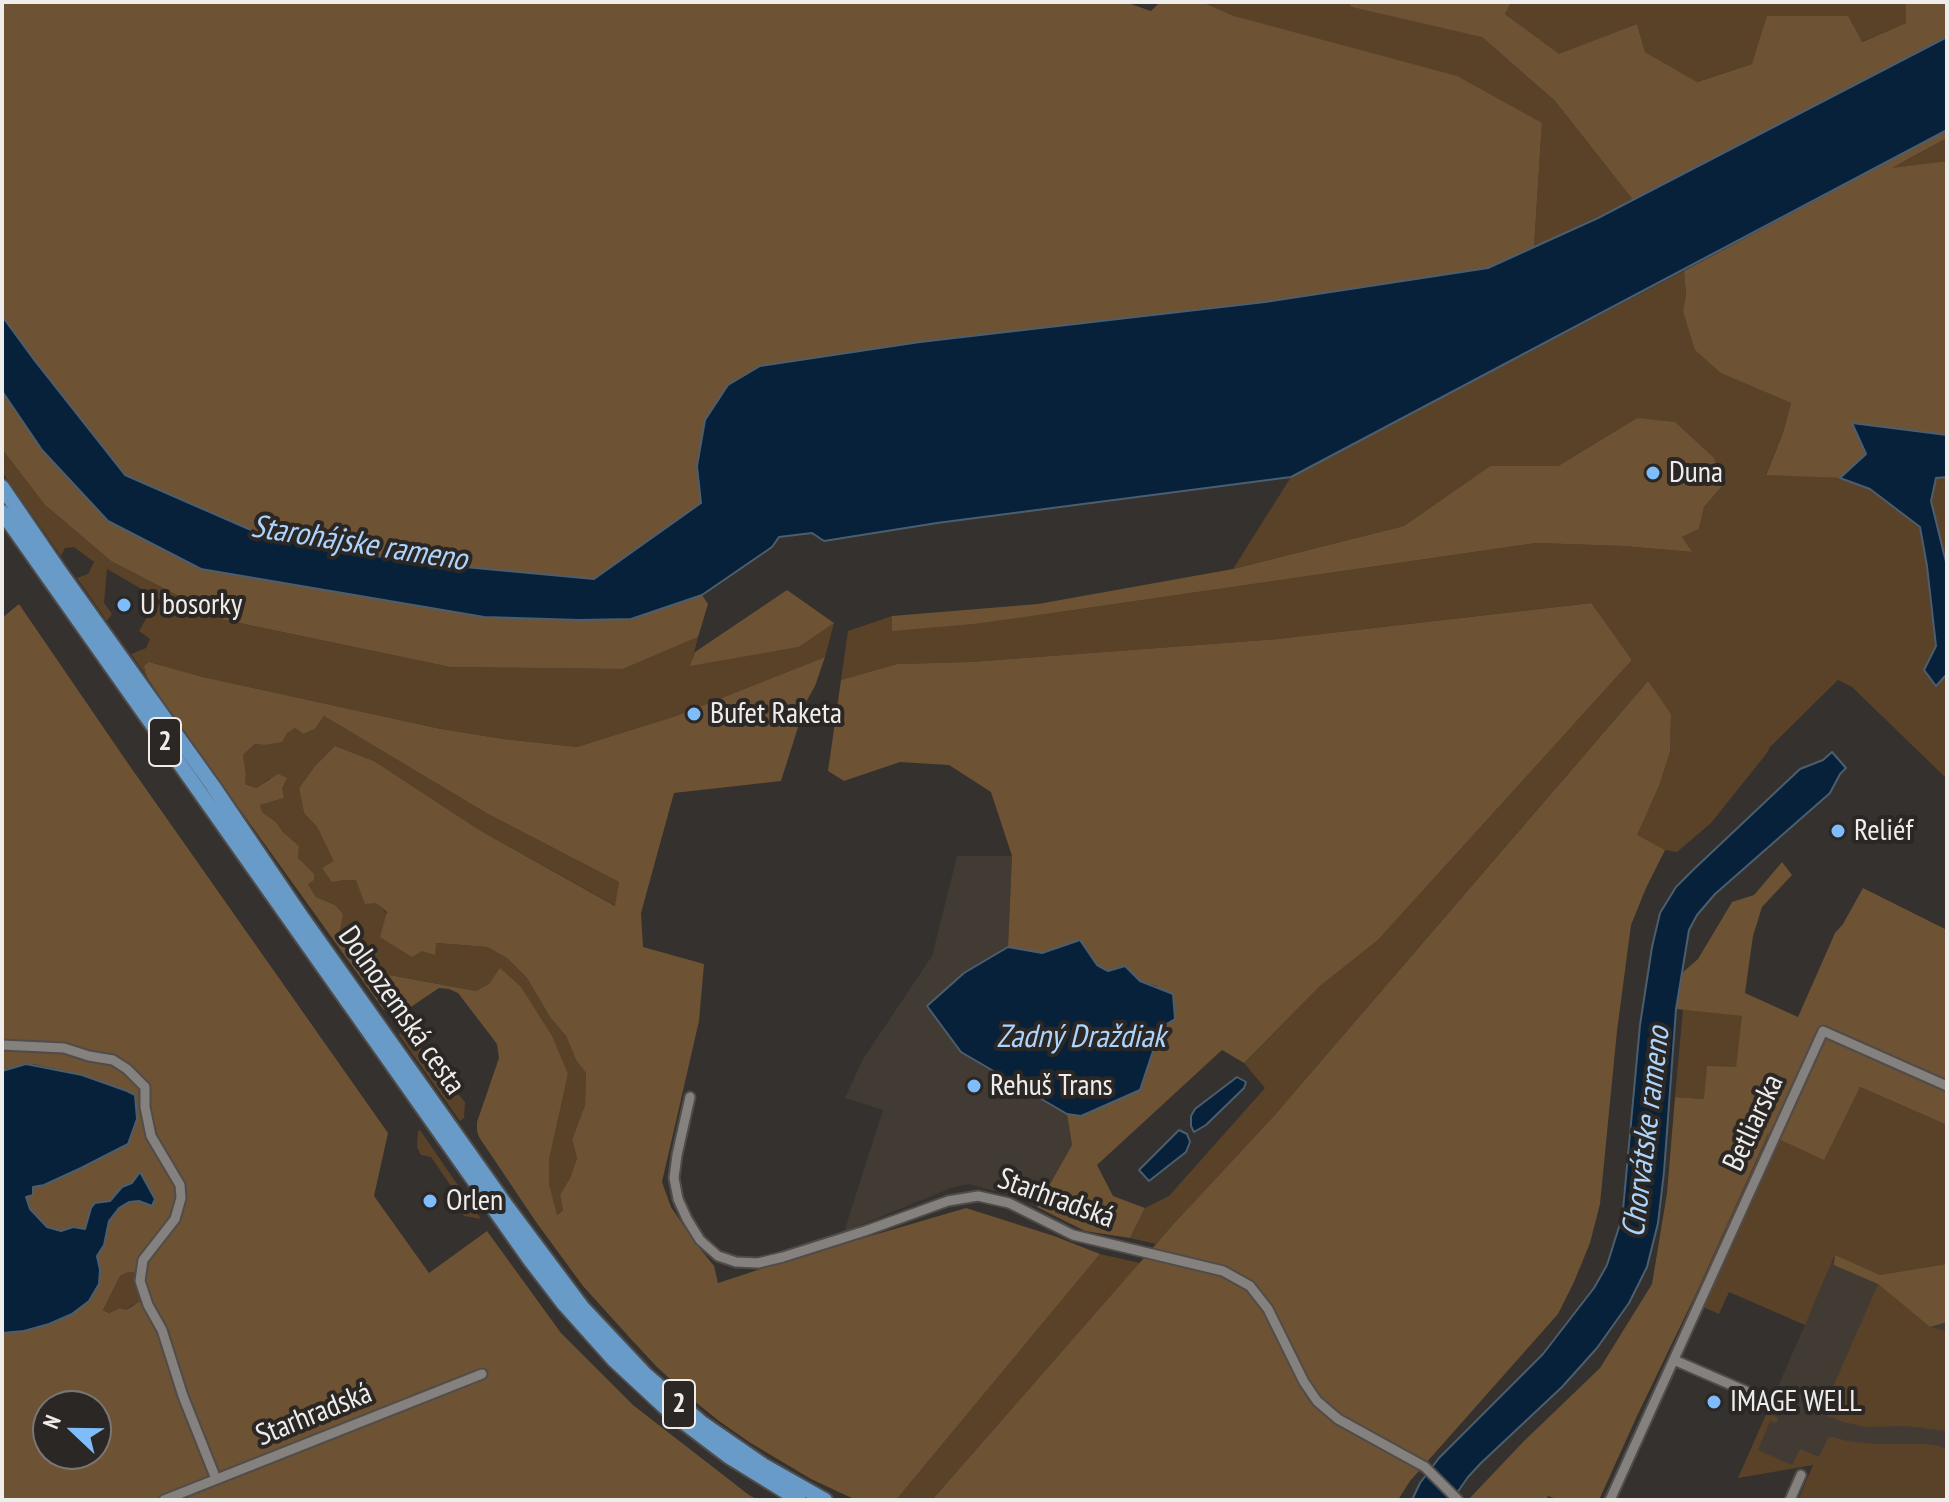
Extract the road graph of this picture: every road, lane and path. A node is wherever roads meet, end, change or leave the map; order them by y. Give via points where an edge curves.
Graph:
1 (2, 487) edge
2 (2, 512) edge
3 (2, 1045) edge
4 (1947, 1086) edge
5 (690, 1097) dead end
6 (1674, 1360) junction
7 (482, 1374) dead end
8 (1771, 1402) dead end
9 (1801, 1475) dead end
10 (216, 1479) junction
11 (164, 1500) edge
12 (799, 1500) edge
13 (825, 1500) edge
14 (1458, 1500) edge
15 (1610, 1500) edge
16 (1790, 1500) edge

1 - 13 main road, Dolnozemská cesta / 2 via 582,1307 636,1365 702,1423
2 - 12 main road, Dolnozemská cesta / 2 via 563,1303 670,1412
3 - 10 street via 64,1048 113,1060 145,1087 151,1136 180,1185 181,1198 175,1219 143,1260 140,1281
4 - 6 street, Betliarska via 1823,1031
5 - 14 street, Starhradská via 674,1178 687,1219 718,1256 758,1263 978,1196 1009,1203 1073,1235 1223,1271 1250,1286 1268,1309 1317,1401 1338,1419 1425,1467
6 - 8 street
6 - 15 street, Betliarska
7 - 10 street, Starhradská
9 - 16 street
10 - 11 street, Starhradská

